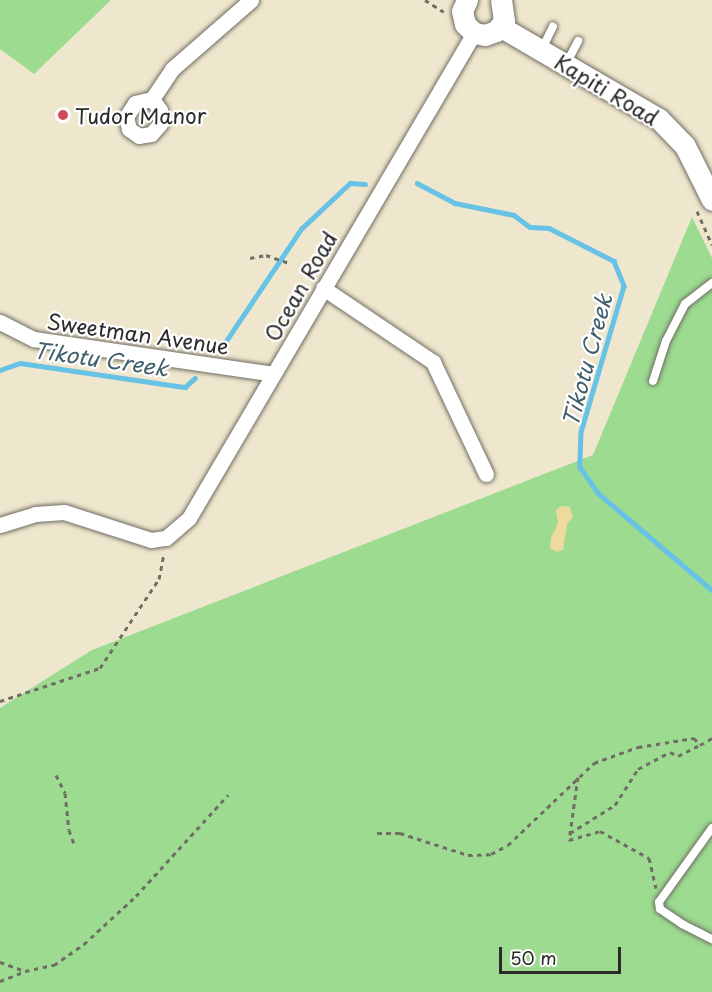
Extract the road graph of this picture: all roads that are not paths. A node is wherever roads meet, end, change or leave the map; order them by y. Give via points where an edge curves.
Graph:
1 (251, 0) edge
2 (501, 0) edge
3 (459, 6) edge
4 (553, 26) dead end
5 (501, 27) junction
6 (474, 33) junction
7 (578, 40) dead end
8 (541, 50) junction
9 (567, 64) junction
10 (152, 99) dead end
11 (676, 134) junction
12 (712, 162) edge
13 (707, 200) edge
14 (712, 283) edge
15 (323, 288) junction
16 (0, 322) edge
17 (273, 374) junction
18 (653, 381) dead end
19 (486, 474) dead end
20 (0, 525) edge
21 (712, 828) edge
22 (712, 939) edge

1 - 10 street via 172,69
2 - 5 main road via 506,13
3 - 6 main road via 465,24
4 - 8 lane
5 - 6 main road via 491,34
5 - 8 main road, Kapiti Road
6 - 15 street, Ocean Road
7 - 9 lane
8 - 9 main road, Kapiti Road
9 - 11 main road, Kapiti Road via 651,113
11 - 12 main road
11 - 13 main road, Kapiti Road via 690,153
14 - 18 lane via 685,304
15 - 17 street, Ocean Road
15 - 19 street via 433,362
16 - 17 street, Sweetman Avenue via 34,339
17 - 20 street, Ocean Road via 189,518 166,538 146,539 64,512 35,514
21 - 22 lane via 659,902 660,909

